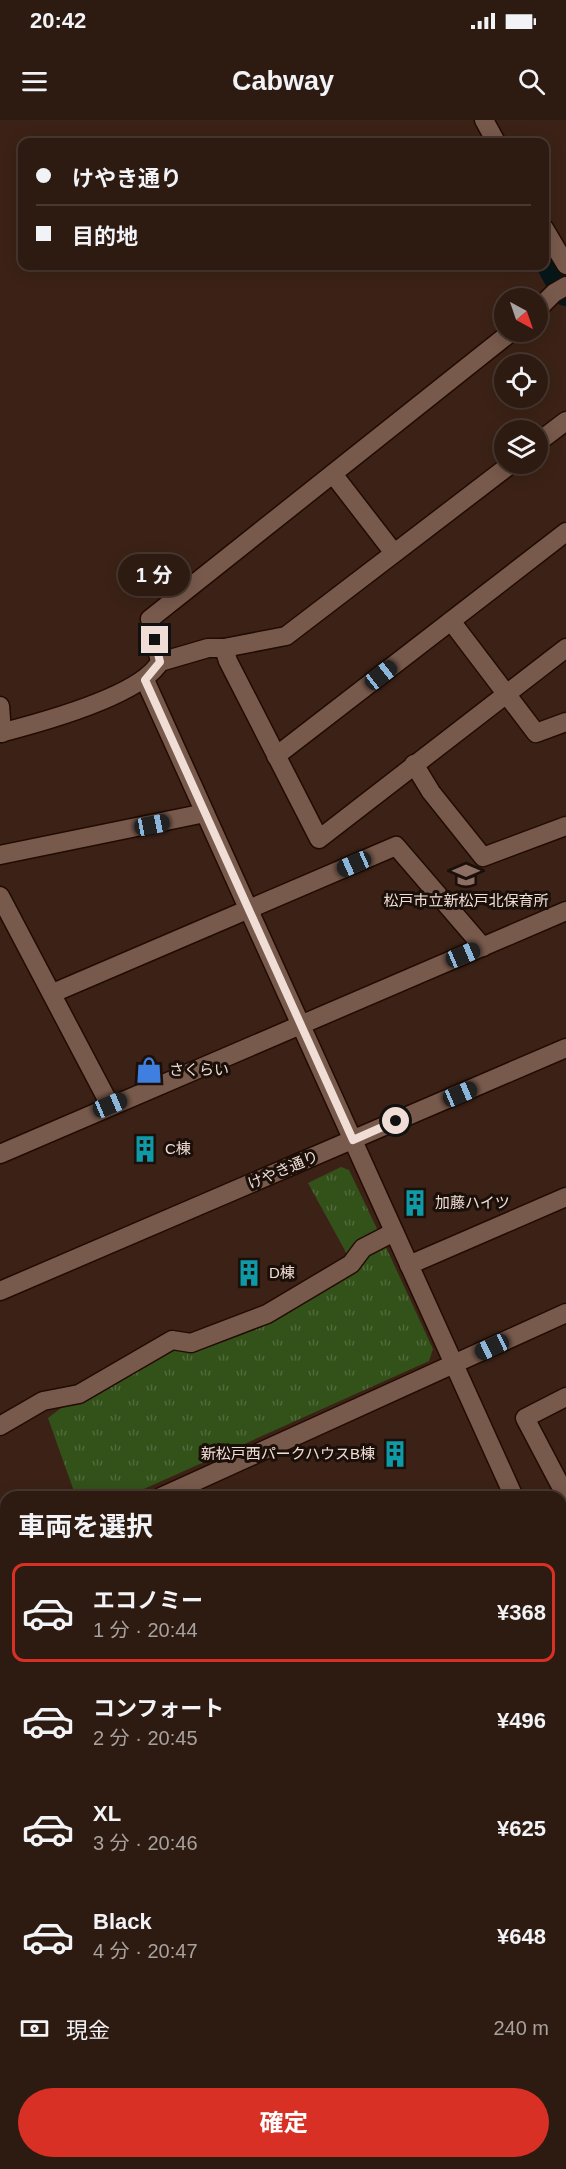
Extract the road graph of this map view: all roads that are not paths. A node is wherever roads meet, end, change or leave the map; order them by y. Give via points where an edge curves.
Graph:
1 (484, 120) edge
2 (494, 138) edge
3 (549, 236) edge
4 (566, 265) edge
5 (560, 290) edge
6 (548, 300) edge
7 (499, 342) edge
8 (566, 421) edge
9 (548, 435) edge
10 (333, 474) junction
11 (497, 474) edge
12 (566, 532) edge
13 (394, 553) junction
14 (451, 621) junction
15 (224, 648) junction
16 (566, 648) edge
17 (160, 662) junction
18 (145, 680) junction
19 (505, 694) junction
20 (0, 706) edge
21 (566, 722) edge
22 (1, 733) edge
23 (276, 756) junction
24 (414, 764) junction
25 (205, 813) junction
26 (566, 826) edge
27 (0, 855) edge
28 (0, 896) edge
29 (250, 910) junction
30 (566, 911) edge
31 (483, 947) junction
32 (52, 993) junction
33 (300, 1024) junction
34 (566, 1048) edge
35 (110, 1105) junction
36 (353, 1140) junction
37 (0, 1154) edge
38 (566, 1197) edge
39 (394, 1232) junction
40 (409, 1265) junction
41 (0, 1291) edge
42 (566, 1313) edge
43 (454, 1364) junction
44 (566, 1397) edge
45 (0, 1426) edge
46 (174, 1491) edge
47 (511, 1491) edge
48 (563, 1491) edge

1 - 2 street
3 - 4 street
5 - 6 street
7 - 10 street
8 - 9 street
10 - 13 street
10 - 17 street via 150,619
11 - 13 street
12 - 14 street
13 - 15 street via 286,636
14 - 19 street
14 - 23 street
15 - 17 street via 208,648
15 - 23 street
16 - 19 street
17 - 18 street
18 - 22 street via 72,712
18 - 25 street
19 - 21 street via 536,733
19 - 24 street
20 - 22 street
23 - 24 street via 319,839
24 - 26 street via 431,792 483,857
25 - 27 street
25 - 29 street
28 - 32 street
29 - 31 street via 396,846
29 - 32 street
29 - 33 street
30 - 31 street
31 - 33 street
32 - 35 street
33 - 35 street
33 - 36 street
34 - 36 street, けやき通り
35 - 37 street
36 - 39 street
36 - 41 street, けやき通り
38 - 40 street
39 - 40 street
39 - 45 street via 363,1248 351,1264 267,1314 190,1343 172,1341 80,1394 43,1401
40 - 43 street
42 - 43 street
43 - 46 street
43 - 47 street
44 - 48 street via 525,1418

